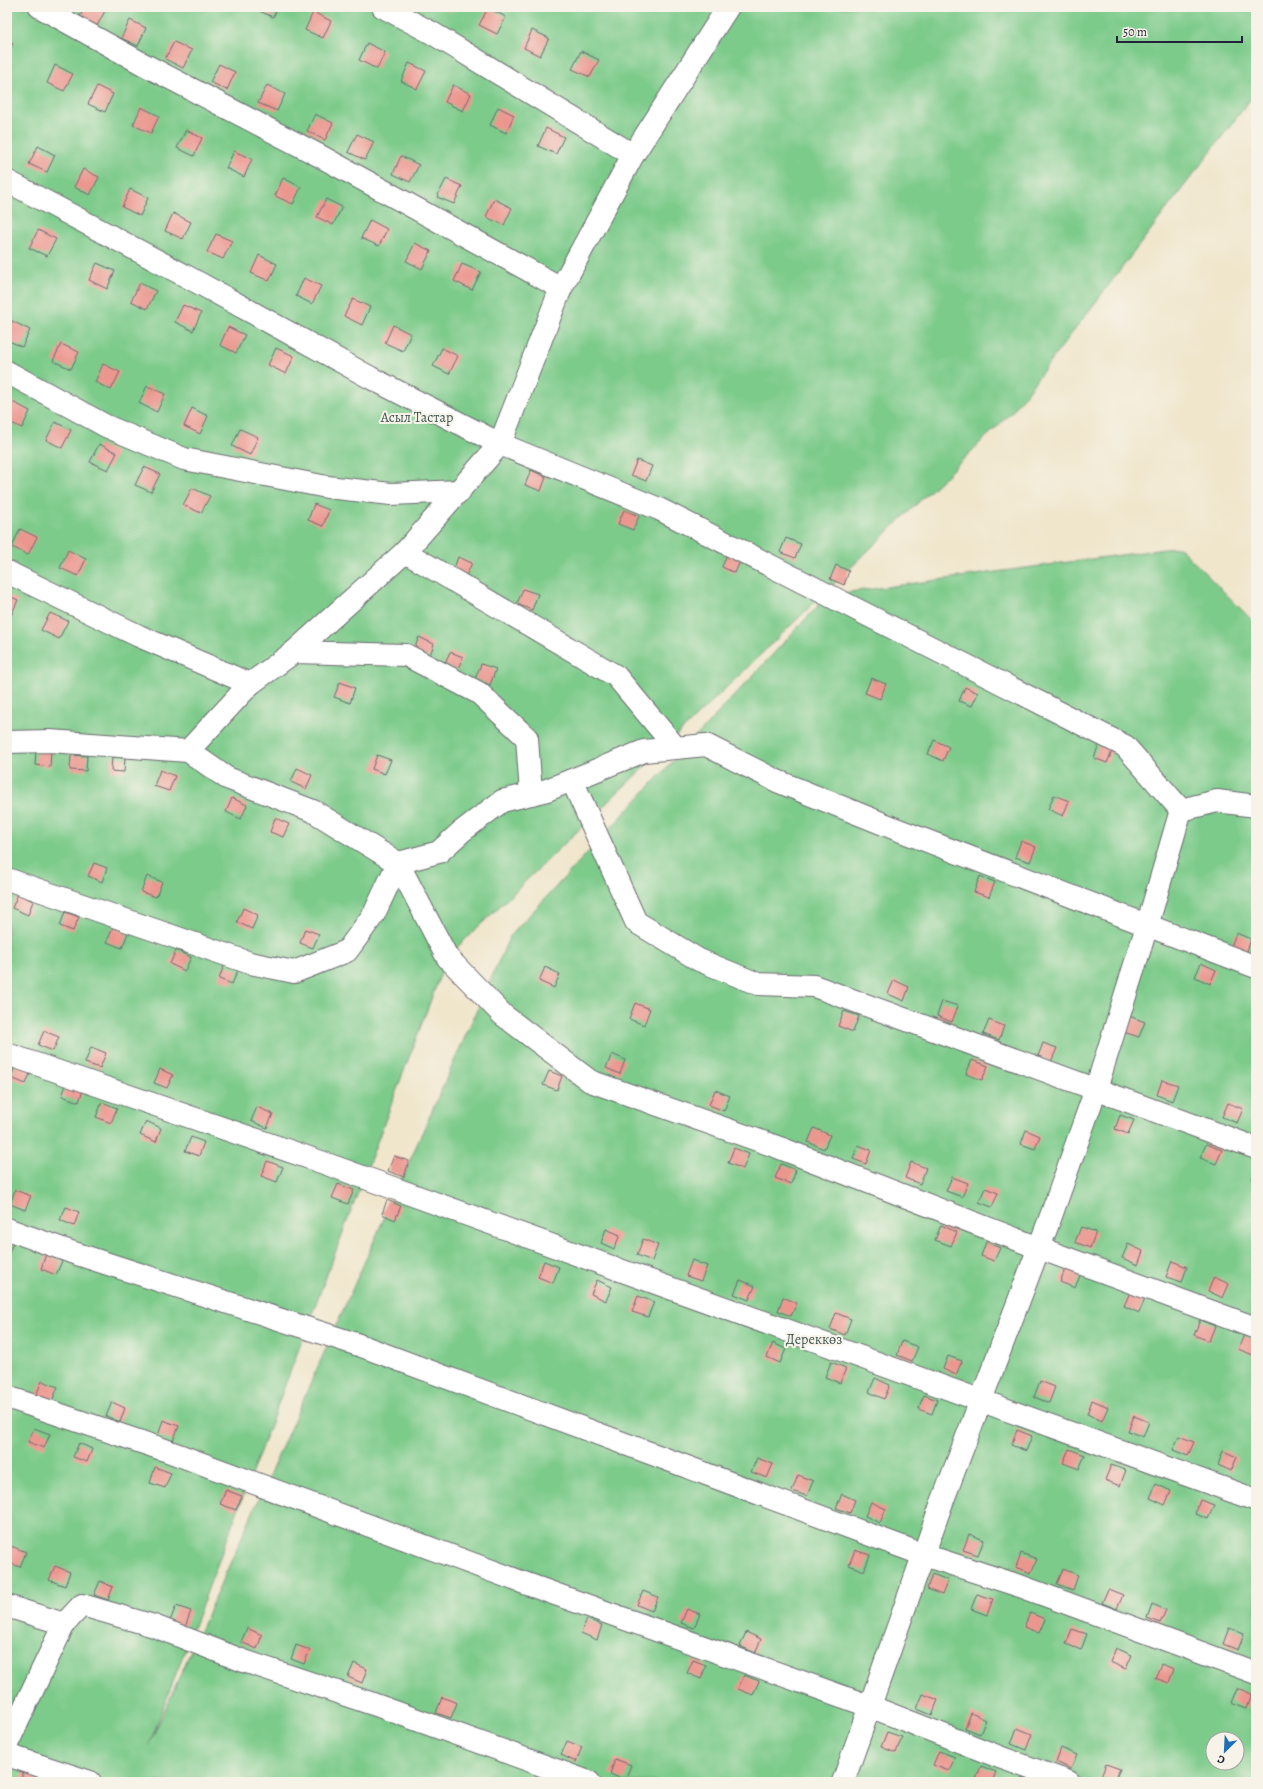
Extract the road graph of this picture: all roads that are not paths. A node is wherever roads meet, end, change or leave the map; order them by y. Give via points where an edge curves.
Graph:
1 (40, 7) edge
2 (383, 7) edge
3 (719, 10) edge
4 (633, 155) junction
5 (7, 181) edge
6 (561, 288) junction
7 (7, 372) edge
8 (500, 444) junction
9 (460, 491) junction
10 (405, 552) junction
11 (7, 572) edge
12 (294, 652) junction
13 (250, 684) junction
14 (7, 742) edge
15 (676, 748) junction
16 (188, 751) junction
17 (572, 780) junction
18 (532, 794) junction
19 (1256, 806) edge
20 (1181, 810) junction
21 (398, 863) junction
22 (7, 879) edge
23 (1147, 926) junction
24 (1256, 967) edge
25 (7, 1055) edge
26 (1096, 1089) junction
27 (1256, 1148) edge
28 (7, 1229) edge
29 (1040, 1248) junction
30 (1256, 1328) edge
31 (7, 1397) edge
32 (981, 1402) junction
33 (1256, 1500) edge
34 (924, 1556) junction
35 (7, 1606) edge
36 (64, 1624) junction
37 (1256, 1673) edge
38 (869, 1706) junction
39 (7, 1744) edge
40 (7, 1755) edge
41 (90, 1782) edge
42 (589, 1782) edge
43 (843, 1782) edge
44 (1069, 1782) edge

1 - 6 street
2 - 4 street via 432,33
3 - 4 street
4 - 6 street
5 - 8 street via 371,378
6 - 8 street
7 - 9 street via 106,426 184,459 327,487 390,494
8 - 9 street
8 - 20 street via 659,509 1125,746
9 - 10 street
10 - 12 street
10 - 15 street via 616,676
11 - 13 street via 139,636
12 - 13 street
12 - 18 street via 406,655 480,693 527,738
13 - 16 street
14 - 16 street via 50,741
15 - 17 street via 644,751
15 - 23 street via 706,745 784,784 896,830
16 - 21 street via 227,778 313,811
17 - 18 street
17 - 26 street via 636,922 687,953 758,984 814,986
18 - 21 street via 502,801 439,852
19 - 20 street via 1217,801
20 - 23 street
21 - 22 street via 374,914 347,951 294,972 250,963
21 - 29 street via 447,957 503,1015 590,1081 780,1148
23 - 24 street
23 - 26 street
25 - 32 street via 324,1163
26 - 27 street
26 - 29 street
28 - 34 street via 70,1252 360,1346
29 - 30 street
29 - 32 street
31 - 38 street via 165,1450 527,1584
32 - 33 street
32 - 34 street
34 - 37 street via 1020,1586
34 - 38 street
35 - 36 street
36 - 39 street
36 - 42 street via 82,1605 154,1626 241,1660 373,1704
38 - 43 street
38 - 44 street
40 - 41 street

